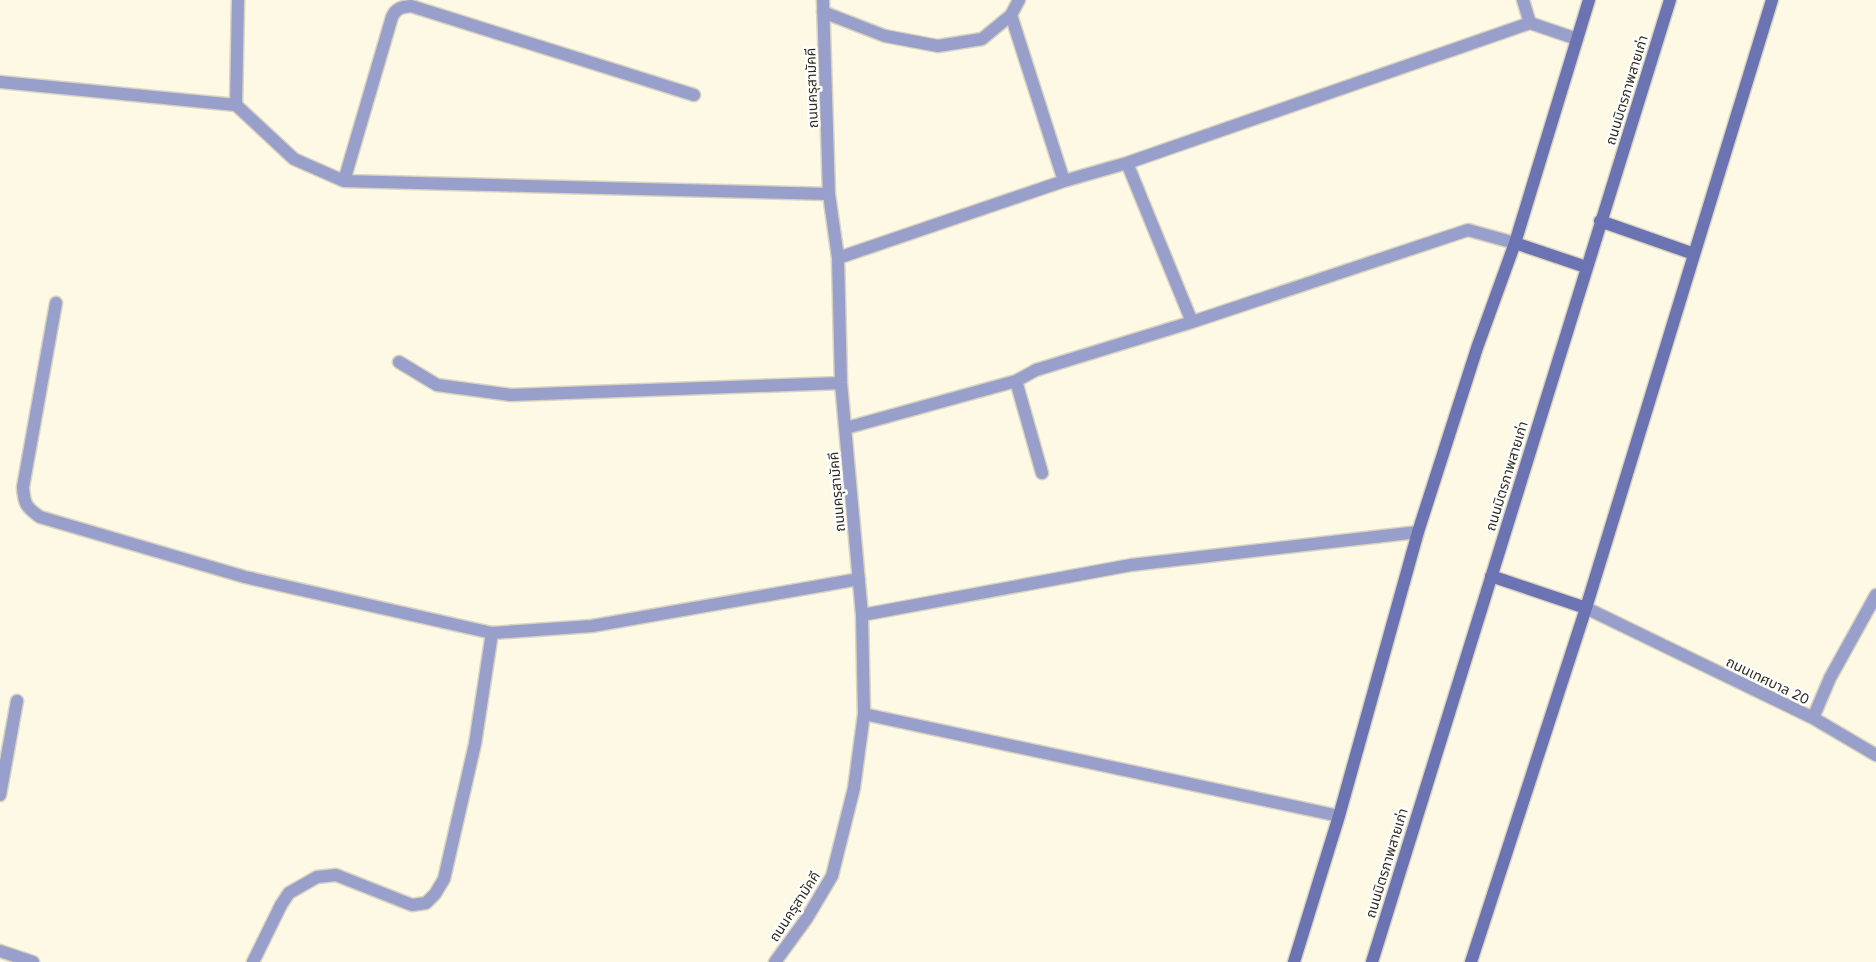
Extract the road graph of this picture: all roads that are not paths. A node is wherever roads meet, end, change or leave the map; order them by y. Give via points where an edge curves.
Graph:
1 (238, 0) edge
2 (1019, 0) edge
3 (1523, 0) edge
4 (1589, 0) edge
5 (1670, 0) edge
6 (1772, 0) edge
7 (823, 6) edge
8 (1011, 15) junction
9 (1530, 24) junction
10 (1577, 39) junction
11 (0, 82) edge
12 (694, 95) dead end
13 (236, 105) junction
14 (1127, 163) junction
15 (344, 181) junction
16 (1064, 181) junction
17 (829, 194) junction
18 (1600, 222) junction
19 (1515, 243) junction
20 (1694, 254) junction
21 (838, 258) junction
22 (1586, 267) junction
23 (56, 303) dead end
24 (1192, 322) junction
25 (399, 362) dead end
26 (1016, 381) junction
27 (841, 383) junction
28 (846, 428) junction
29 (1042, 473) dead end
30 (1418, 532) junction
31 (1491, 576) junction
32 (858, 579) junction
33 (1876, 595) edge
34 (1586, 608) junction
35 (862, 615) junction
36 (492, 634) junction
37 (17, 701) dead end
38 (864, 714) junction
39 (1813, 718) junction
40 (1876, 754) edge
41 (0, 794) edge
42 (1339, 816) junction
43 (0, 951) edge
44 (33, 962) edge
45 (253, 962) edge
46 (775, 962) edge
47 (1294, 962) edge
48 (1372, 962) edge
49 (1471, 962) edge

1 - 13 street
2 - 8 street
3 - 9 street
4 - 10 main road
5 - 18 main road, ถนนมิตรภาพสายเก่า
6 - 20 main road
7 - 8 street via 885,36 938,46 982,39
7 - 17 street, ถนนครุสามัคคี
8 - 16 street
9 - 10 street
9 - 14 street
10 - 19 main road
11 - 13 street
12 - 15 street via 411,6 402,7 392,16
13 - 15 street via 294,159
14 - 16 street
14 - 24 street
15 - 17 street
16 - 21 street
17 - 21 street, ถนนครุสามัคคี
18 - 20 main road
18 - 22 main road, ถนนมิตรภาพสายเก่า
19 - 22 main road
19 - 24 street via 1468,230
19 - 30 main road via 1477,348
20 - 34 main road
21 - 27 street, ถนนครุสามัคคี
22 - 31 main road, ถนนมิตรภาพสายเก่า
23 - 36 street via 23,487 29,509 40,516 245,577
24 - 26 street via 1036,370
25 - 27 street via 437,385 511,395
26 - 28 street
26 - 29 street
27 - 28 street, ถนนครุสามัคคี
28 - 32 street, ถนนครุสามัคคี
30 - 35 street via 1131,565
30 - 42 main road
31 - 34 main road
31 - 48 main road, ถนนมิตรภาพสายเก่า
32 - 35 street, ถนนครุสามัคคี
32 - 36 street via 592,626
33 - 39 street, ถนนเทศบาล 20 via 1830,678
34 - 39 street, ถนนเทศบาล 20
34 - 49 main road
35 - 38 street, ถนนครุสามัคคี
36 - 45 street via 475,744 444,879 435,894 426,903 412,905 336,875 317,877 290,893
37 - 41 street
38 - 42 street
38 - 46 street, ถนนครุสามัคคี via 854,788 832,876 808,918
39 - 40 street
42 - 47 main road
43 - 44 street

